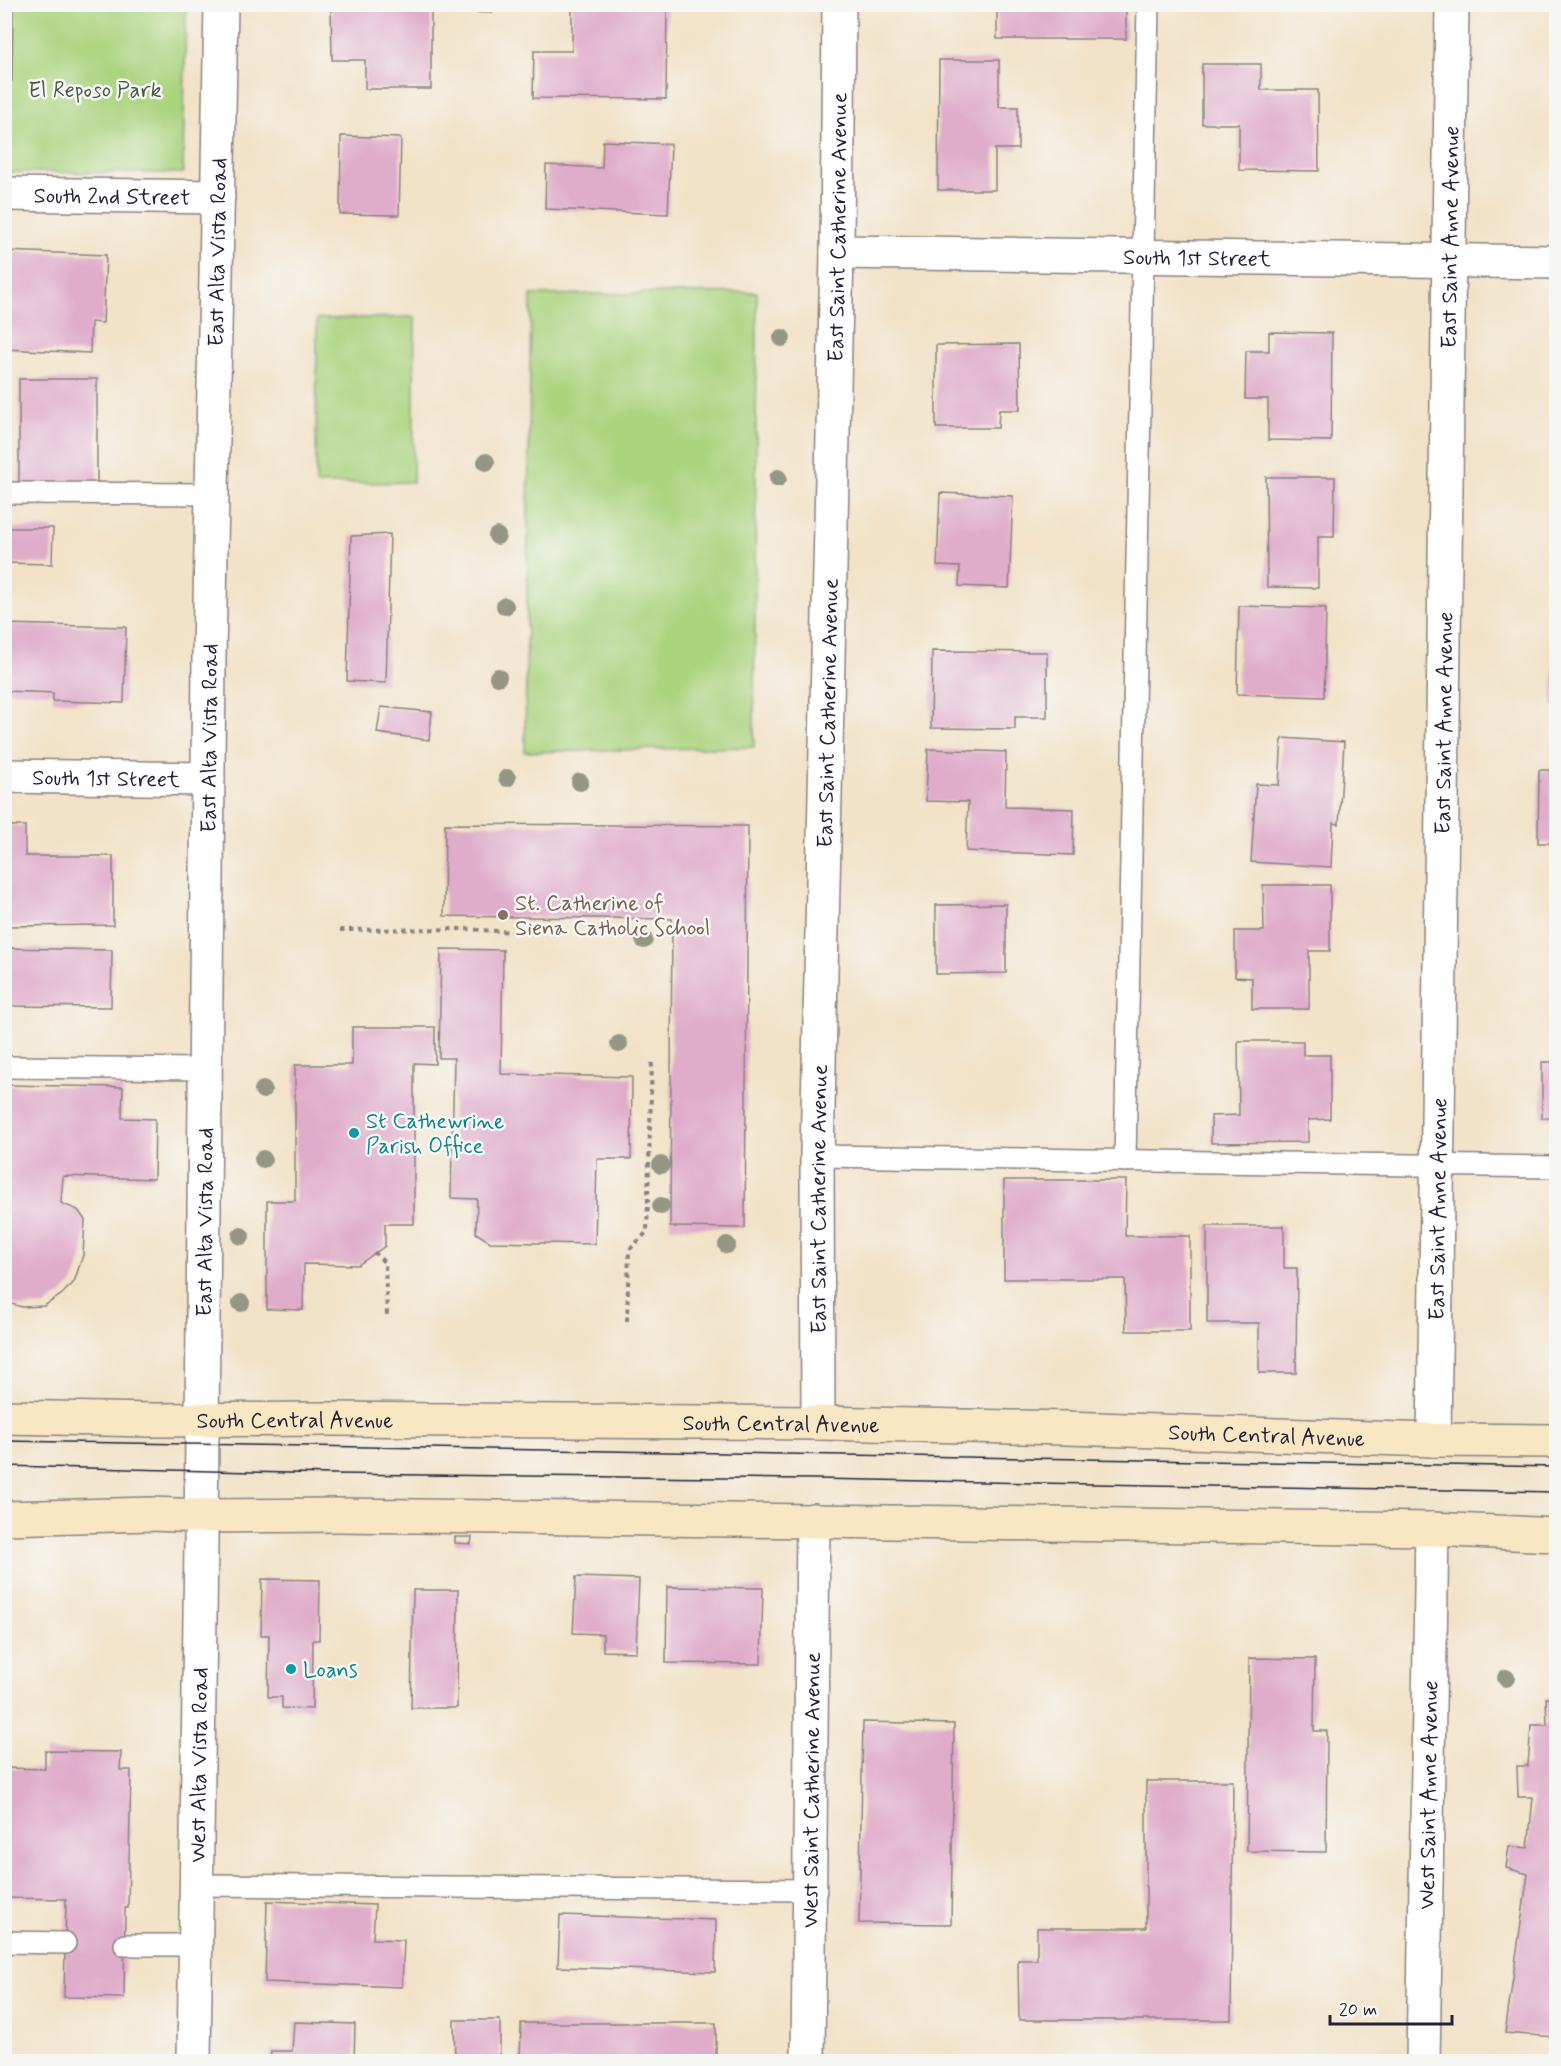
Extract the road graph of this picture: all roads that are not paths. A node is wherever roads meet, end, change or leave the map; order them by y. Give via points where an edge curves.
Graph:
1 (222, 4) edge
2 (839, 4) edge
3 (1148, 4) edge
4 (1452, 4) edge
5 (4, 194) edge
6 (218, 197) junction
7 (837, 252) junction
8 (1145, 257) junction
9 (1449, 262) junction
10 (1557, 262) edge
11 (4, 493) edge
12 (213, 494) junction
13 (4, 776) edge
14 (208, 779) junction
15 (4, 1066) edge
16 (204, 1069) junction
17 (818, 1156) junction
18 (1125, 1161) junction
19 (1438, 1165) junction
20 (1557, 1167) edge
21 (4, 1417) edge
22 (202, 1420) junction
23 (818, 1423) junction
24 (1434, 1440) junction
25 (1557, 1441) edge
26 (202, 1469) joint
27 (201, 1516) junction
28 (4, 1518) edge
29 (813, 1520) junction
30 (1432, 1529) junction
31 (1557, 1535) edge
32 (197, 1885) junction
33 (808, 1890) junction
34 (4, 1942) edge
35 (65, 1943) dead end
36 (125, 1944) dead end
37 (196, 1945) junction
38 (194, 2061) edge
39 (808, 2061) edge
40 (1423, 2061) edge

1 - 6 street, East Alta Vista Road
2 - 7 street, East Saint Catherine Avenue
3 - 8 lane
4 - 9 street, East Saint Anne Avenue
5 - 6 street, South 2nd Street
6 - 12 street, East Alta Vista Road
7 - 8 street, South 1st Street
7 - 17 street, East Saint Catherine Avenue
8 - 9 street, South 1st Street
8 - 18 lane
9 - 10 street, South 1st Street
9 - 19 street, East Saint Anne Avenue
11 - 12 lane
12 - 14 street, East Alta Vista Road
13 - 14 street, South 1st Street
14 - 16 street, East Alta Vista Road
15 - 16 lane
16 - 22 street, East Alta Vista Road
17 - 18 lane
17 - 23 street, East Saint Catherine Avenue
18 - 19 lane
19 - 20 lane
19 - 24 street, East Saint Anne Avenue
21 - 22 main road, South Central Avenue
22 - 23 main road, South Central Avenue
22 - 26 street, East Alta Vista Road
23 - 24 main road, South Central Avenue
24 - 25 main road, South Central Avenue
26 - 27 street, West Alta Vista Road
27 - 28 main road
27 - 29 main road
27 - 32 street, West Alta Vista Road
29 - 30 main road
29 - 33 street, West Saint Catherine Avenue
30 - 31 main road
30 - 40 street, West Saint Anne Avenue
32 - 33 lane
32 - 37 street, West Alta Vista Road
33 - 39 street, West Saint Catherine Avenue
34 - 35 lane
36 - 37 lane
37 - 38 street, West Alta Vista Road

